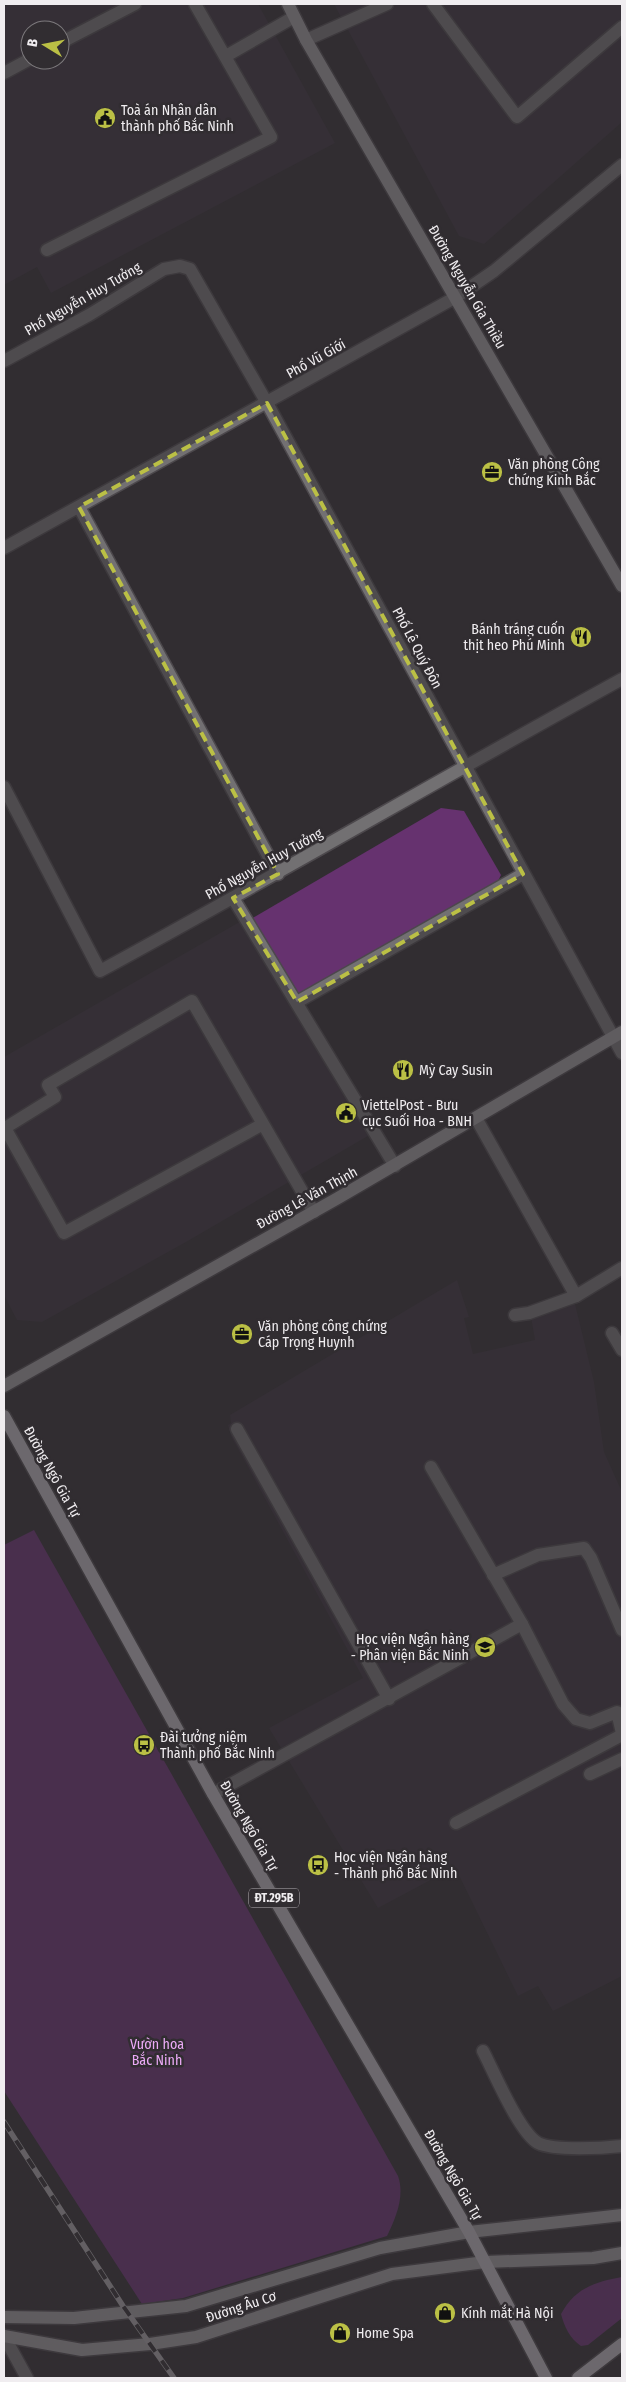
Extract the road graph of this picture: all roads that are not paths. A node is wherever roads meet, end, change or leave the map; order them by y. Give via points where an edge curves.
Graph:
1 (135, 4) edge
2 (195, 4) edge
3 (288, 4) edge
4 (387, 4) edge
5 (433, 4) edge
6 (294, 16) junction
7 (622, 27) edge
8 (70, 39) edge
9 (306, 40) junction
10 (226, 56) junction
11 (20, 64) edge
12 (4, 73) edge
13 (622, 165) edge
14 (47, 250) dead end
15 (180, 266) joint
16 (456, 297) junction
17 (4, 361) edge
18 (268, 403) junction
19 (79, 507) junction
20 (4, 548) edge
21 (622, 586) edge
22 (622, 679) edge
23 (464, 766) junction
24 (4, 787) edge
25 (278, 874) junction
26 (523, 874) junction
27 (233, 898) junction
28 (297, 1002) junction
29 (618, 1035) edge
30 (622, 1053) edge
31 (476, 1118) junction
32 (262, 1124) junction
33 (395, 1166) junction
34 (314, 1212) junction
35 (622, 1268) edge
36 (576, 1296) junction
37 (515, 1315) dead end
38 (612, 1333) dead end
39 (622, 1350) edge
40 (4, 1386) edge
41 (4, 1416) edge
42 (237, 1429) dead end
43 (431, 1467) dead end
44 (493, 1575) junction
45 (522, 1624) junction
46 (622, 1630) edge
47 (389, 1698) junction
48 (622, 1734) edge
49 (622, 1759) edge
50 (590, 1774) dead end
51 (213, 1794) junction
52 (456, 1823) dead end
53 (483, 2051) dead end
54 (622, 2146) edge
55 (622, 2215) edge
56 (469, 2232) junction
57 (622, 2253) edge
58 (485, 2262) junction
59 (4, 2317) edge
60 (4, 2336) edge
61 (622, 2344) edge
62 (27, 2378) edge
63 (546, 2378) edge
64 (578, 2378) edge

1 - 8 street
2 - 10 street
3 - 6 street, Đường Nguyễn Gia Thiều
4 - 9 street
5 - 7 street via 517,117
6 - 9 street, Đường Nguyễn Gia Thiều
6 - 10 street
9 - 16 street, Đường Nguyễn Gia Thiều
10 - 14 street via 271,136
11 - 12 street
13 - 16 street, Phố Vũ Giới via 494,271
15 - 17 street, Phố Nguyễn Huy Tưởng via 164,269
15 - 18 street, Phố Lê Quý Đôn via 193,273
16 - 18 street, Phố Vũ Giới
16 - 21 street, Đường Nguyễn Gia Thiều
18 - 19 street, Phố Vũ Giới
18 - 23 street, Phố Lê Quý Đôn
19 - 20 street, Phố Vũ Giới
19 - 25 street
22 - 23 street, Phố Nguyễn Huy Tưởng
23 - 25 street, Phố Nguyễn Huy Tưởng
23 - 26 street, Phố Lê Quý Đôn
24 - 27 street, Phố Nguyễn Huy Tưởng via 100,971
25 - 27 street, Phố Nguyễn Huy Tưởng
26 - 28 street
26 - 29 street, Phố Lê Quý Đôn
27 - 28 street
28 - 33 street
29 - 30 street, Phố Lê Quý Đôn
29 - 31 street, Đường Lê Văn Thịnh
31 - 33 street, Đường Lê Văn Thịnh
31 - 36 street
32 - 32 street via 192,1001 48,1085 54,1097 5,1128 64,1233
32 - 34 street
33 - 34 street, Đường Lê Văn Thịnh
34 - 40 street, Đường Lê Văn Thịnh
35 - 36 street
36 - 37 street
38 - 39 street
41 - 51 main road, Đường Ngô Gia Tự / ĐT.295B
42 - 47 street
43 - 44 street
44 - 45 street
44 - 46 street via 538,1555 584,1548
45 - 47 street
45 - 48 street via 563,1704 576,1719 590,1723 617,1712
47 - 51 street
48 - 52 street
49 - 50 street
51 - 56 main road, Đường Ngô Gia Tự / ĐT.295B
53 - 54 street via 522,2127 538,2143 594,2149
55 - 56 street, Đường Âu Cơ
56 - 58 main road, Đường Ngô Gia Tự / ĐT.295B
56 - 59 street, Đường Âu Cơ via 380,2248 186,2306 74,2318
57 - 58 street, Đường Âu Cơ via 593,2258
58 - 60 street, Đường Âu Cơ via 390,2275 196,2338 82,2350
58 - 63 main road, Đường Ngô Gia Tự / ĐT.295B
60 - 62 street
61 - 64 main road

